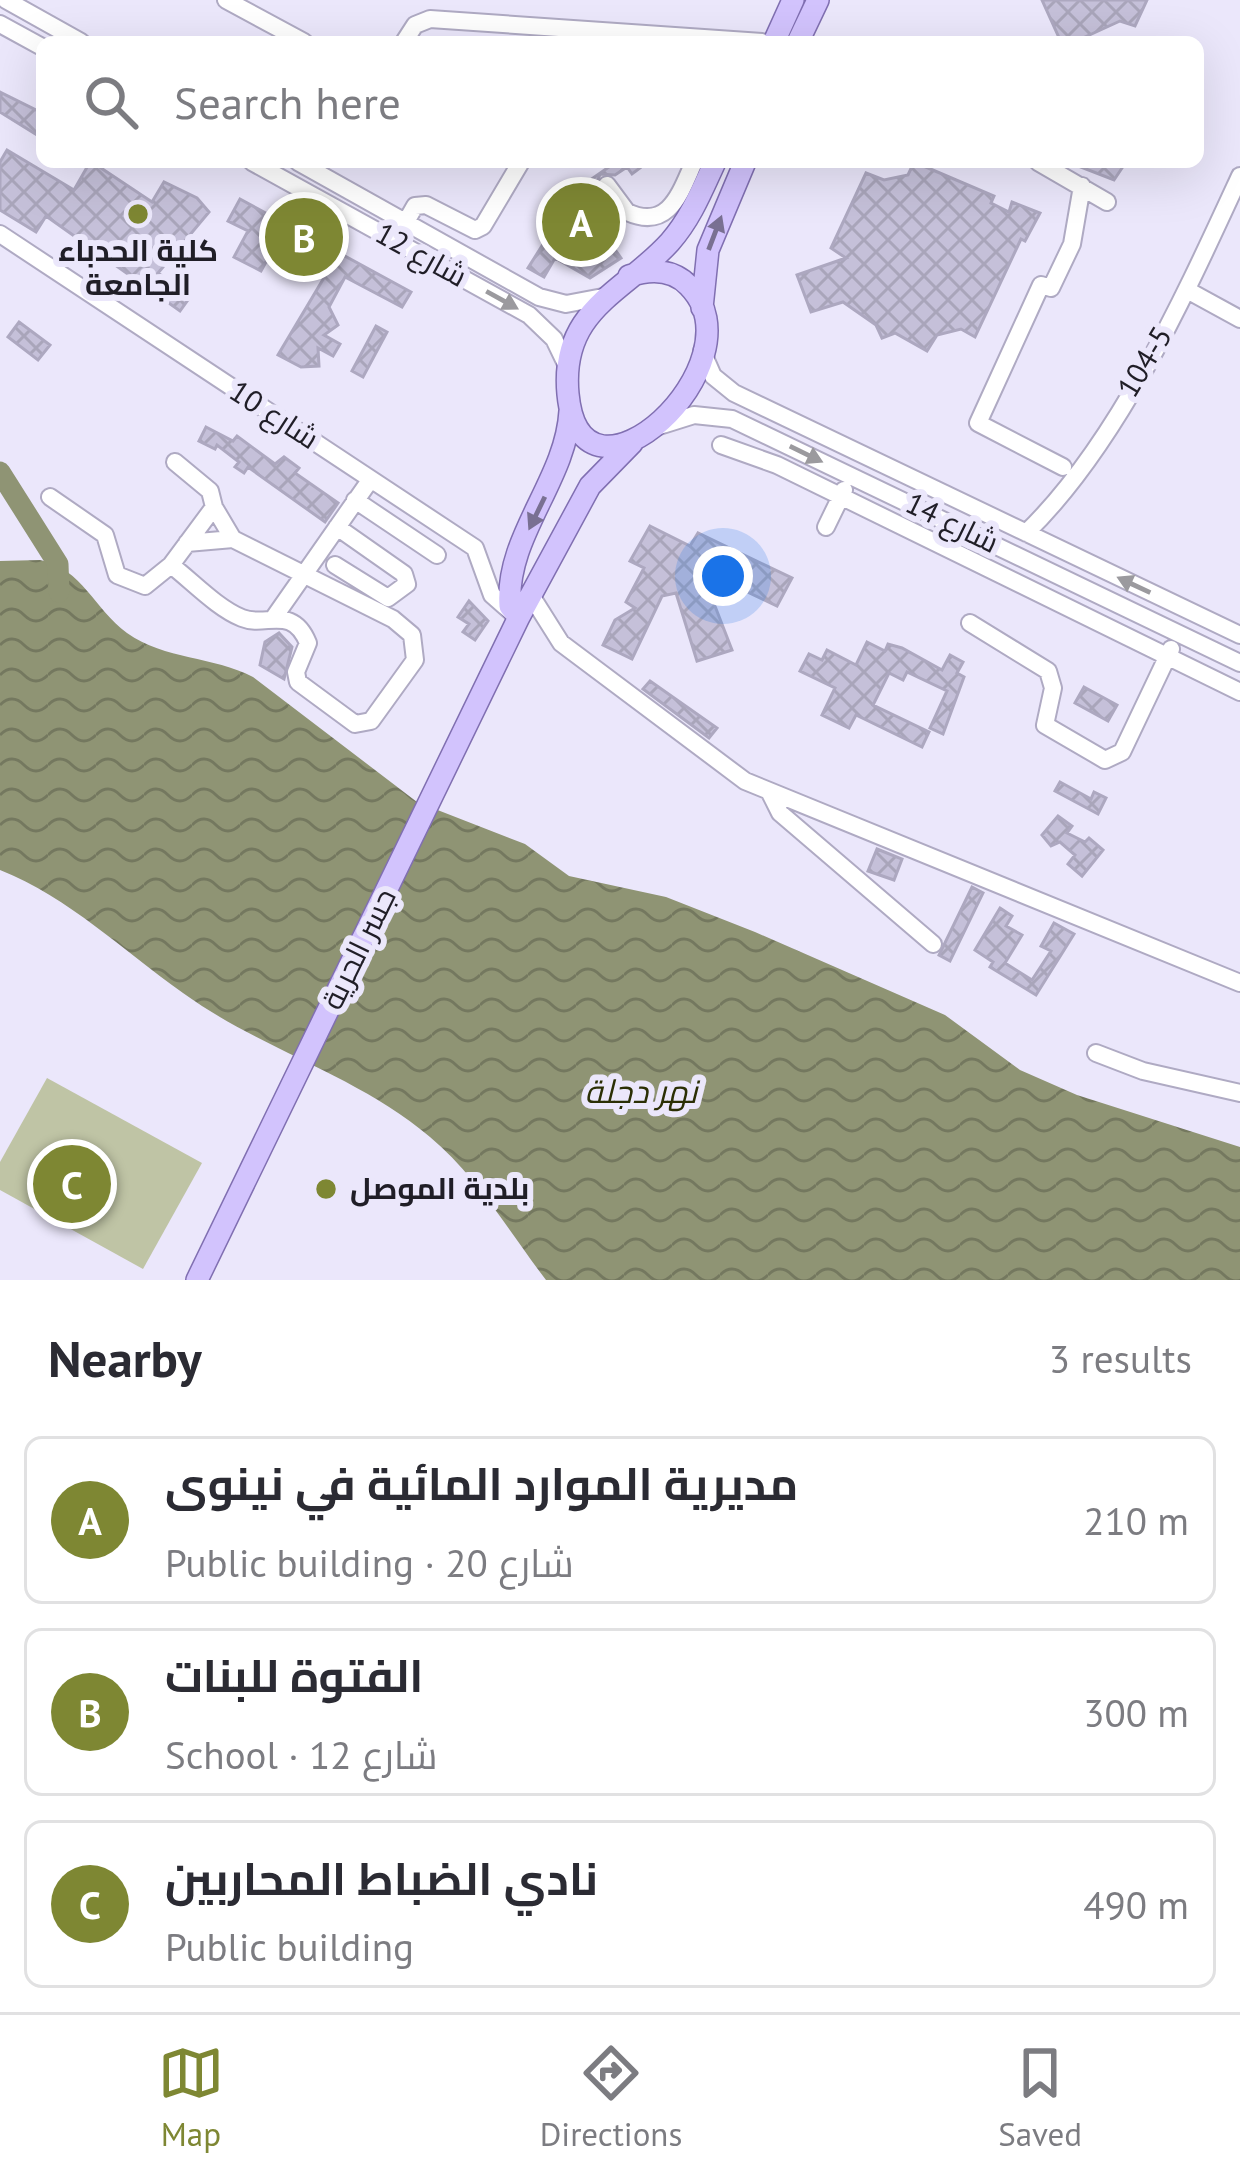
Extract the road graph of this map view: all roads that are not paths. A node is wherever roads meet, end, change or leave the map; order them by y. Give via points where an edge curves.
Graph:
1 (7, 0) edge
2 (226, 0) edge
3 (793, 0) edge
4 (818, 0) edge
5 (251, 5) edge
6 (0, 24) edge
7 (408, 35) edge
8 (70, 36) edge
9 (295, 36) edge
10 (672, 36) edge
11 (776, 36) edge
12 (802, 36) edge
13 (36, 43) edge
14 (263, 168) edge
15 (516, 168) edge
16 (691, 168) edge
17 (713, 168) edge
18 (742, 168) edge
19 (1049, 168) edge
20 (329, 170) edge
21 (1240, 176) edge
22 (607, 185) dead end
23 (1082, 186) junction
24 (1107, 202) dead end
25 (407, 220) junction
26 (0, 234) edge
27 (629, 276) junction
28 (1187, 290) junction
29 (603, 297) junction
30 (702, 309) junction
31 (1240, 319) edge
32 (702, 351) junction
33 (568, 370) junction
34 (570, 407) junction
35 (658, 427) junction
36 (757, 430) junction
37 (632, 443) junction
38 (722, 445) dead end
39 (748, 452) junction
40 (325, 459) dead end
41 (175, 462) dead end
42 (1064, 467) dead end
43 (851, 475) junction
44 (361, 493) junction
45 (841, 496) junction
46 (50, 497) dead end
47 (214, 507) junction
48 (416, 508) junction
49 (922, 509) junction
50 (337, 527) junction
51 (826, 527) dead end
52 (913, 532) junction
53 (1026, 533) junction
54 (232, 539) junction
55 (187, 543) junction
56 (436, 555) dead end
57 (171, 565) junction
58 (335, 565) dead end
59 (301, 578) junction
60 (532, 597) junction
61 (275, 616) junction
62 (519, 617) junction
63 (970, 622) dead end
64 (1178, 633) junction
65 (1240, 635) edge
66 (1167, 656) junction
67 (1240, 663) edge
68 (1240, 692) edge
69 (769, 791) junction
70 (934, 944) dead end
71 (1240, 983) edge
72 (1096, 1053) dead end
73 (1240, 1093) edge
74 (197, 1280) edge

1 - 8 street
2 - 5 street
3 - 11 main road
4 - 12 main road
5 - 9 street
6 - 13 street
7 - 10 street via 430,20
14 -> 33 street, شارع 12 via 530,315 554,339
15 - 25 street via 476,230 426,205 415,206
16 - 22 street via 673,207 656,217 627,212
17 - 27 main road via 681,229
30 -> 18 main road via 708,250
19 - 23 street
20 - 25 street, شارع 12
21 - 28 street, 104-5
23 - 24 street
23 - 42 street via 1072,244 1052,288 1042,285 978,423
25 - 29 street, شارع 12 via 548,300
26 - 48 street, شارع 10
27 - 29 main road
27 - 30 main road via 655,271 679,278
28 - 31 street
28 - 53 street, 104-5 via 1071,487
29 - 33 main road via 583,323
30 - 32 main road
32 - 35 main road via 690,386
32 - 53 street, شارع 14 via 713,376 734,393
33 - 34 main road
34 - 37 main road via 592,441
34 -> 62 main road, جسر الحرية via 562,456 512,569 510,606
35 - 36 street, شارع 14 via 707,414
35 - 37 main road
36 - 39 street
36 -> 43 street, شارع 14
37 - 60 main road, جسر الحرية via 590,486
38 - 39 street
39 - 45 street
40 - 44 street
41 - 47 street via 210,491
43 - 45 street
43 - 49 street, شارع 14
44 - 48 street via 405,512
44 - 50 street
44 - 56 street
45 - 51 street
45 - 52 street
46 - 57 street via 105,535 115,572 131,584 150,584
47 - 54 street
47 - 55 street
48 - 62 street, شارع 10 via 475,548 492,595
49 - 52 street
49 - 64 street, شارع 14
50 - 58 street via 404,574 406,584 388,598
50 - 59 street
52 - 66 street
65 -> 53 street, شارع 14
54 - 55 street
54 - 59 street
55 - 57 street
57 - 61 street via 239,617
59 - 61 street
59 - 61 street via 393,619 415,640 412,665 368,724 355,724 298,682 308,639
60 - 62 main road, جسر الحرية
60 - 69 street via 561,643 734,775
62 - 74 main road, جسر الحرية
63 - 66 street via 1048,671 1045,725 1106,760 1122,752
64 - 66 street
64 - 67 street, شارع 14
66 - 68 street
69 - 70 street via 779,813
69 - 71 street
72 - 73 street

